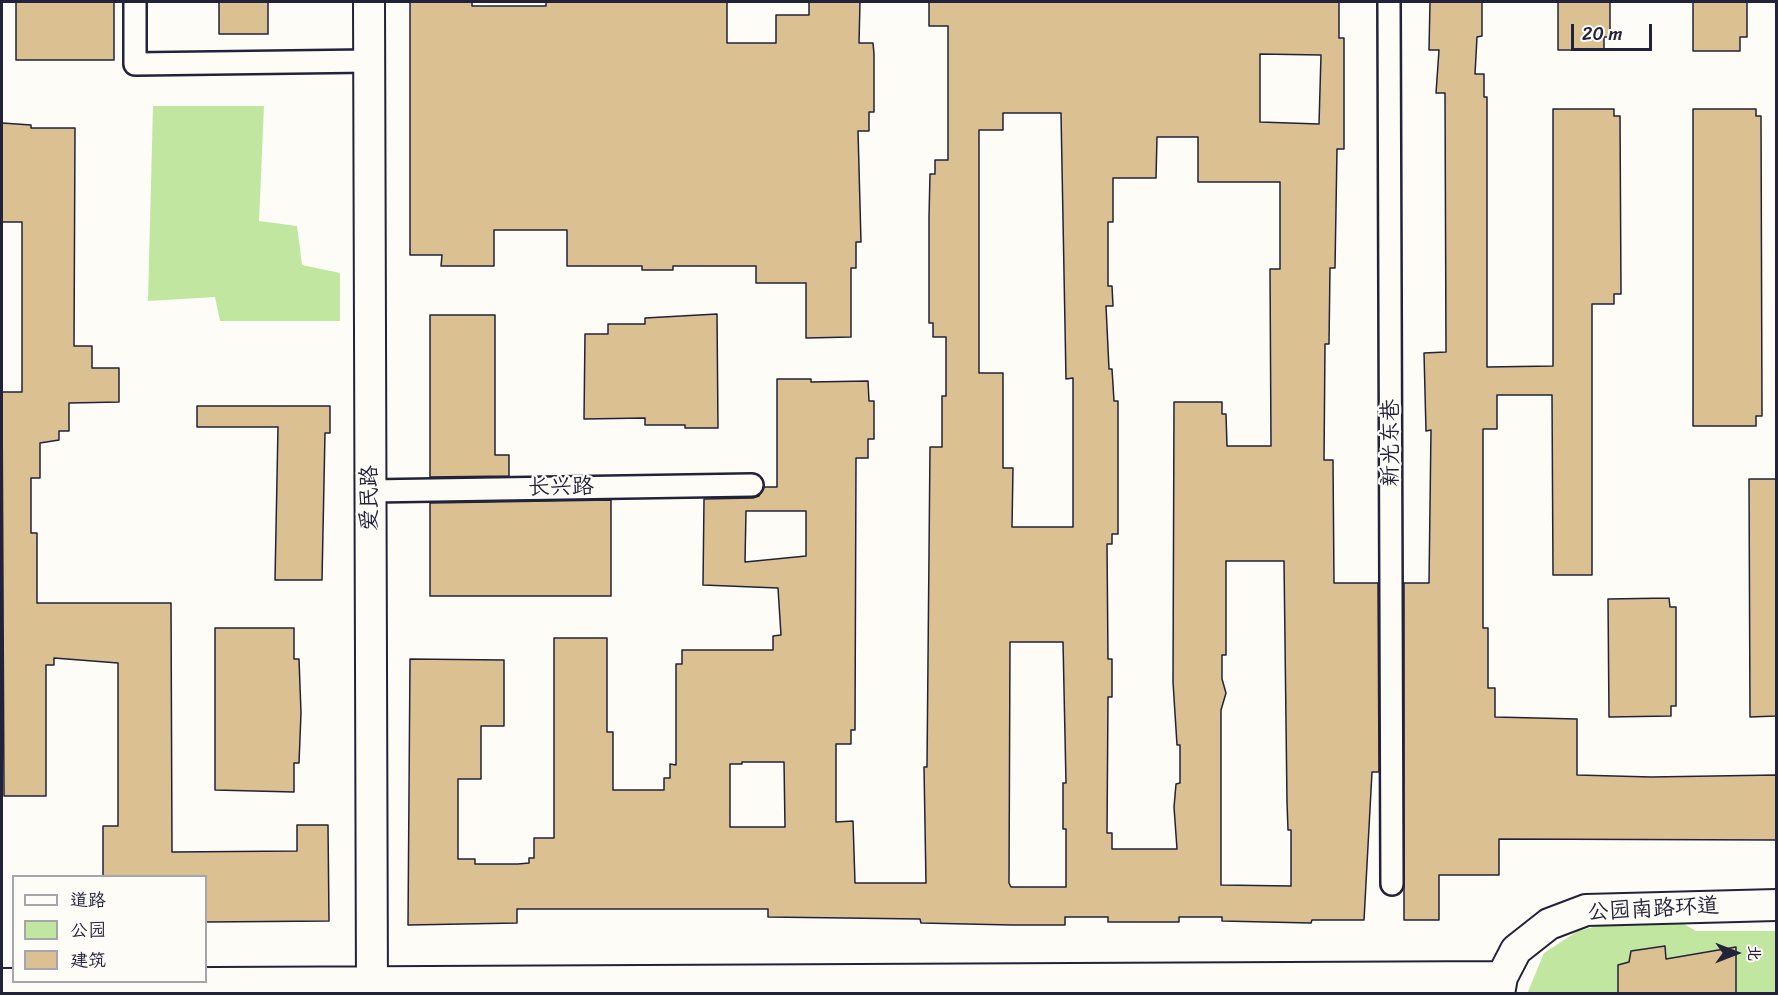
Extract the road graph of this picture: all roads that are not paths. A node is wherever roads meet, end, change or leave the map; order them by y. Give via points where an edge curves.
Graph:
1 (135, 2) edge
2 (369, 2) edge
3 (1389, 2) edge
4 (369, 61) junction
5 (752, 486) dead end
6 (370, 491) junction
7 (1392, 884) dead end
8 (1776, 905) edge
9 (2, 984) edge
10 (1501, 985) edge
11 (372, 989) edge

1 - 4 street via 135,64
2 - 4 main road, 爱民路
3 - 7 street, 新光东巷
4 - 6 main road, 爱民路
5 - 6 street, 长兴路
6 - 11 main road, 爱民路
8 - 10 main road, 公园南路环道 via 1586,910 1549,924 1516,950
9 - 11 main road
10 - 11 main road

